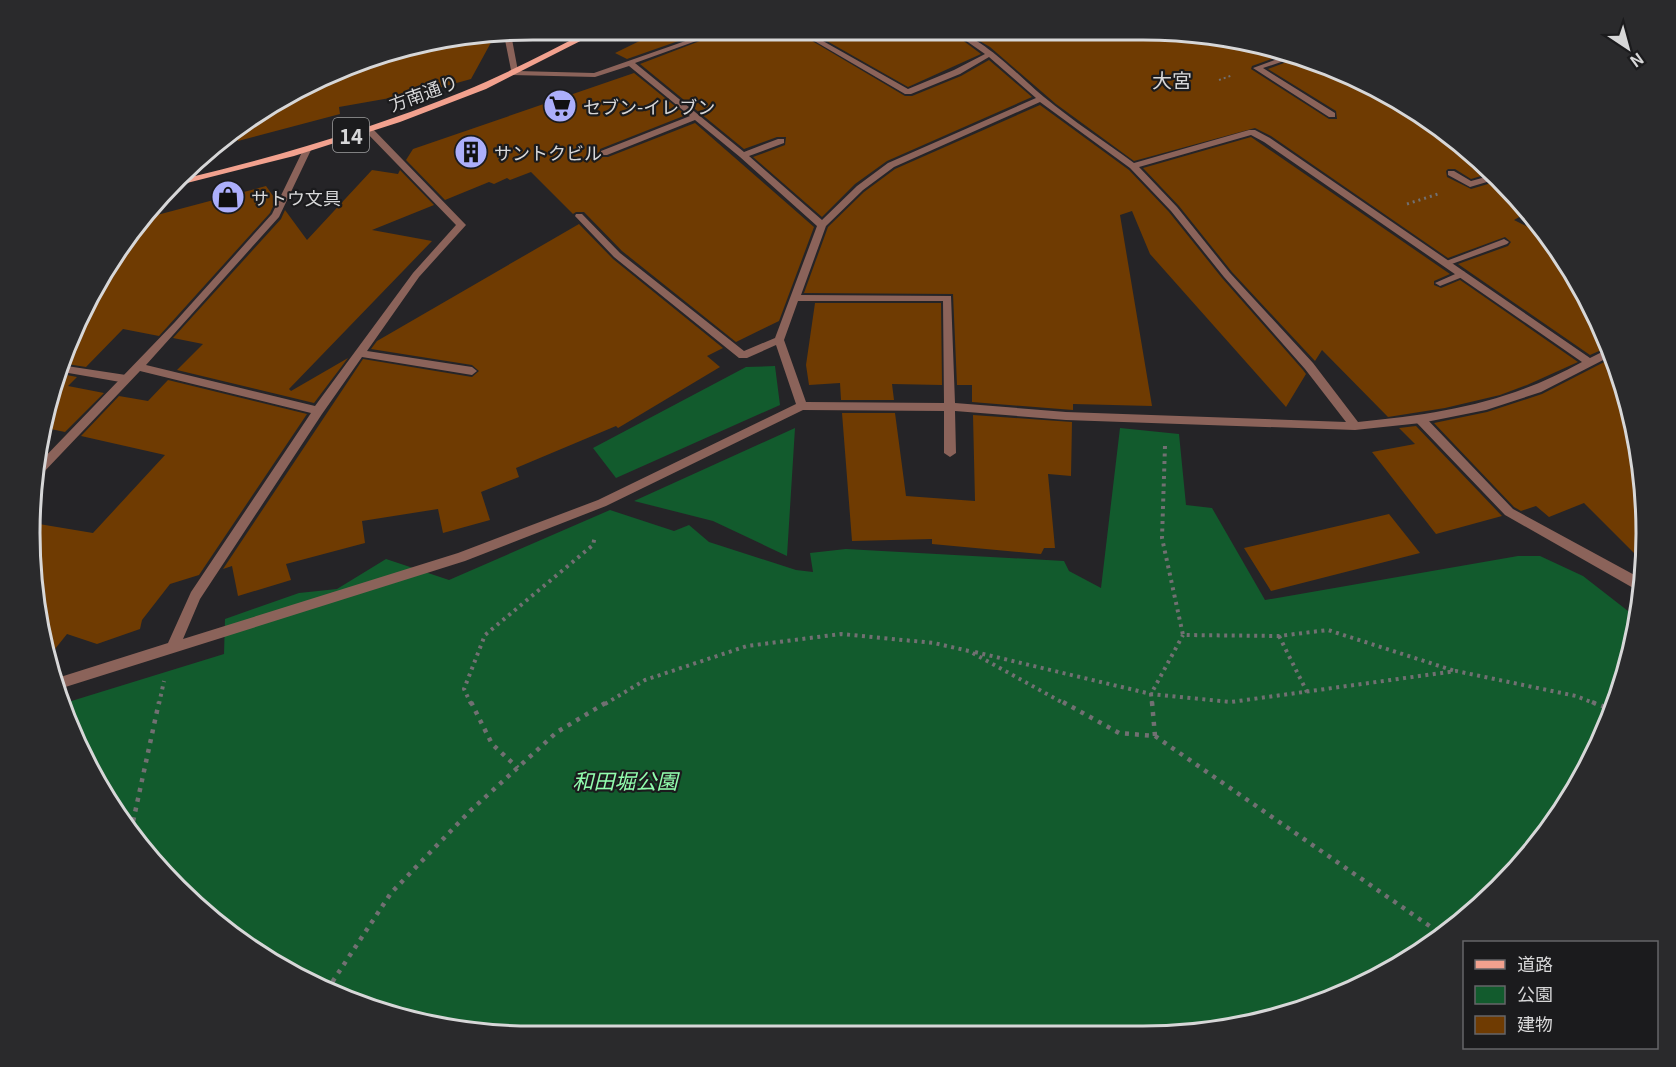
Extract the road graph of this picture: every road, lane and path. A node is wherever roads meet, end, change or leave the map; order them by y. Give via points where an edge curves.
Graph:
1 (578, 40) edge
2 (695, 40) edge
3 (816, 40) edge
4 (969, 40) edge
5 (509, 42) edge
6 (990, 54) junction
7 (1280, 60) edge
8 (630, 63) junction
9 (515, 72) junction
10 (1041, 99) junction
11 (1332, 115) dead end
12 (695, 117) junction
13 (368, 129) junction
14 (781, 141) dead end
15 (308, 150) junction
16 (604, 153) dead end
17 (743, 155) junction
18 (1133, 166) junction
19 (1451, 173) dead end
20 (190, 180) edge
21 (1485, 180) edge
22 (1470, 184) junction
23 (1374, 214) junction
24 (579, 216) dead end
25 (822, 225) junction
26 (1504, 242) dead end
27 (1446, 263) junction
28 (1462, 274) junction
29 (1440, 283) dead end
30 (797, 298) junction
31 (780, 340) junction
32 (360, 353) junction
33 (1602, 356) edge
34 (1589, 362) junction
35 (138, 367) junction
36 (69, 370) edge
37 (472, 371) dead end
38 (126, 379) junction
39 (802, 406) junction
40 (951, 407) junction
41 (318, 411) junction
42 (1165, 419) junction
43 (1420, 419) junction
44 (1355, 426) junction
45 (950, 453) dead end
46 (46, 463) edge
47 (602, 503) junction
48 (1633, 580) edge
49 (1184, 635) junction
50 (1279, 636) junction
51 (172, 648) junction
52 (969, 651) junction
53 (1456, 671) junction
54 (64, 682) edge
55 (1306, 692) junction
56 (1151, 694) junction
57 (1604, 707) edge
58 (1155, 736) junction
59 (518, 768) junction
60 (133, 821) edge
61 (1435, 930) edge
62 (332, 983) edge

1 - 9 main road, 方南通り / 14
2 - 8 street
3 - 6 street via 908,92
4 - 6 street
5 - 9 street
6 - 10 street
7 - 11 street via 1257,68
8 - 9 street via 594,75
8 - 12 street
9 - 13 main road, 方南通り / 14
10 - 18 street
10 - 25 street via 891,165
12 - 16 street
12 - 17 street
13 - 15 main road, 方南通り / 14
13 - 32 street via 461,225 416,275
14 - 17 street
15 - 20 main road, 方南通り / 14
15 - 35 street via 276,215
17 - 25 street
18 - 23 street via 1252,132
18 - 44 street via 1309,366
19 - 22 street
21 - 22 street
22 - 23 path
23 - 27 street
24 - 31 street via 617,255 743,356
25 - 30 street
26 - 27 street
27 - 28 street
28 - 29 street
28 - 34 street
30 - 31 street
30 - 40 street via 948,298
31 - 39 street
32 - 37 street
32 - 41 street
33 - 34 street
34 - 43 street via 1527,393 1486,407
35 - 38 street
35 - 41 street
36 - 38 street
38 - 46 street
39 - 40 street
39 - 47 street
40 - 42 street
40 - 45 street
41 - 51 street via 195,596
42 - 44 street
42 - 49 path via 1162,538
43 - 44 street
43 - 48 street via 1509,512
47 - 51 street via 461,557
47 - 59 path via 593,544 485,635 464,689 492,744
49 - 50 path
49 - 56 path
50 - 53 path via 1328,630
50 - 55 path
51 - 54 street
51 - 60 path
52 - 56 path
52 - 58 path via 1119,733
52 - 59 path via 934,643 841,634 747,646 645,680 557,732
53 - 55 path
53 - 57 path via 1576,696
55 - 56 path via 1231,702
56 - 58 path
58 - 61 path
59 - 62 path via 470,811 392,893

